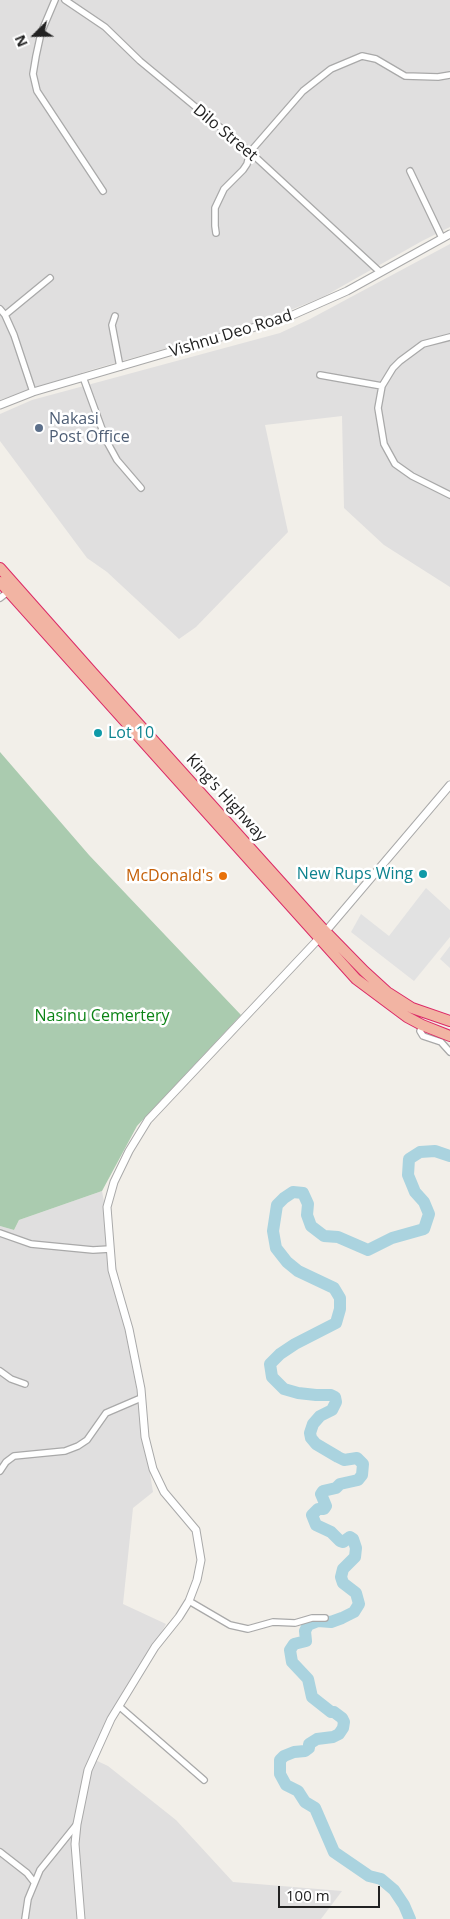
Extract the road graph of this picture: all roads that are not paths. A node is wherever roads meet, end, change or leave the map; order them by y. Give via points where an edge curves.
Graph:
1 (55, 0) edge
2 (65, 0) edge
3 (450, 75) edge
4 (250, 152) junction
5 (410, 171) dead end
6 (103, 191) dead end
7 (216, 233) dead end
8 (450, 234) edge
9 (442, 238) junction
10 (380, 272) junction
11 (50, 278) dead end
12 (0, 309) edge
13 (5, 315) junction
14 (115, 316) dead end
15 (450, 337) edge
16 (120, 367) junction
17 (320, 375) dead end
18 (83, 377) junction
19 (382, 386) junction
20 (33, 392) junction
21 (0, 405) edge
22 (141, 488) dead end
23 (450, 495) edge
24 (0, 568) edge
25 (0, 582) edge
26 (9, 591) junction
27 (0, 598) edge
28 (450, 785) edge
29 (323, 935) junction
30 (450, 1021) edge
31 (422, 1025) junction
32 (450, 1036) edge
33 (450, 1052) edge
34 (0, 1233) edge
35 (110, 1249) junction
36 (0, 1371) edge
37 (25, 1384) dead end
38 (141, 1398) junction
39 (0, 1471) edge
40 (189, 1601) junction
41 (325, 1618) dead end
42 (120, 1706) junction
43 (204, 1780) dead end
44 (77, 1824) junction
45 (0, 1852) edge
46 (34, 1882) junction
47 (25, 1919) edge
48 (81, 1919) edge

1 - 6 street via 40,33 33,74 37,91
2 - 4 street, Dilo Street via 106,26 140,61
3 - 4 street via 404,76 370,57 362,56 346,62 331,69 303,91
4 - 7 street via 247,164 218,198
4 - 10 street, Dilo Street
5 - 9 street
8 - 9 street, Vishnu Deo Road
9 - 10 street, Vishnu Deo Road
10 - 16 street, Vishnu Deo Road via 333,298 270,324
11 - 13 street
12 - 13 street
13 - 20 street
14 - 16 street via 112,325
15 - 19 street via 433,340 412,350 393,368
16 - 18 street, Vishnu Deo Road
17 - 19 street
18 - 20 street, Vishnu Deo Road
18 - 22 street via 106,440 117,460
19 - 23 street via 379,421 388,452 405,472
20 - 21 street, Vishnu Deo Road
24 - 29 highway, King's Highway
25 - 26 highway, King's Highway
26 - 27 street
26 - 29 highway, King's Highway
28 - 29 street
29 - 30 highway, King's Highway via 387,992 412,1008
29 - 31 highway, King's Highway via 356,979
29 - 35 street via 148,1120 114,1182 107,1207
31 - 32 highway, King's Highway
31 - 33 street via 420,1031 423,1036 441,1042
34 - 35 street via 30,1244
35 - 38 street
36 - 37 street
38 - 39 street via 106,1413 87,1440 78,1446 65,1451 14,1456
38 - 40 street via 145,1438 153,1469 164,1492 196,1530 201,1560
40 - 41 street via 230,1625 248,1629 273,1622
40 - 42 street via 155,1647
42 - 43 street
42 - 44 street via 88,1770
44 - 46 street
44 - 48 street via 75,1844
45 - 46 street
46 - 47 street

